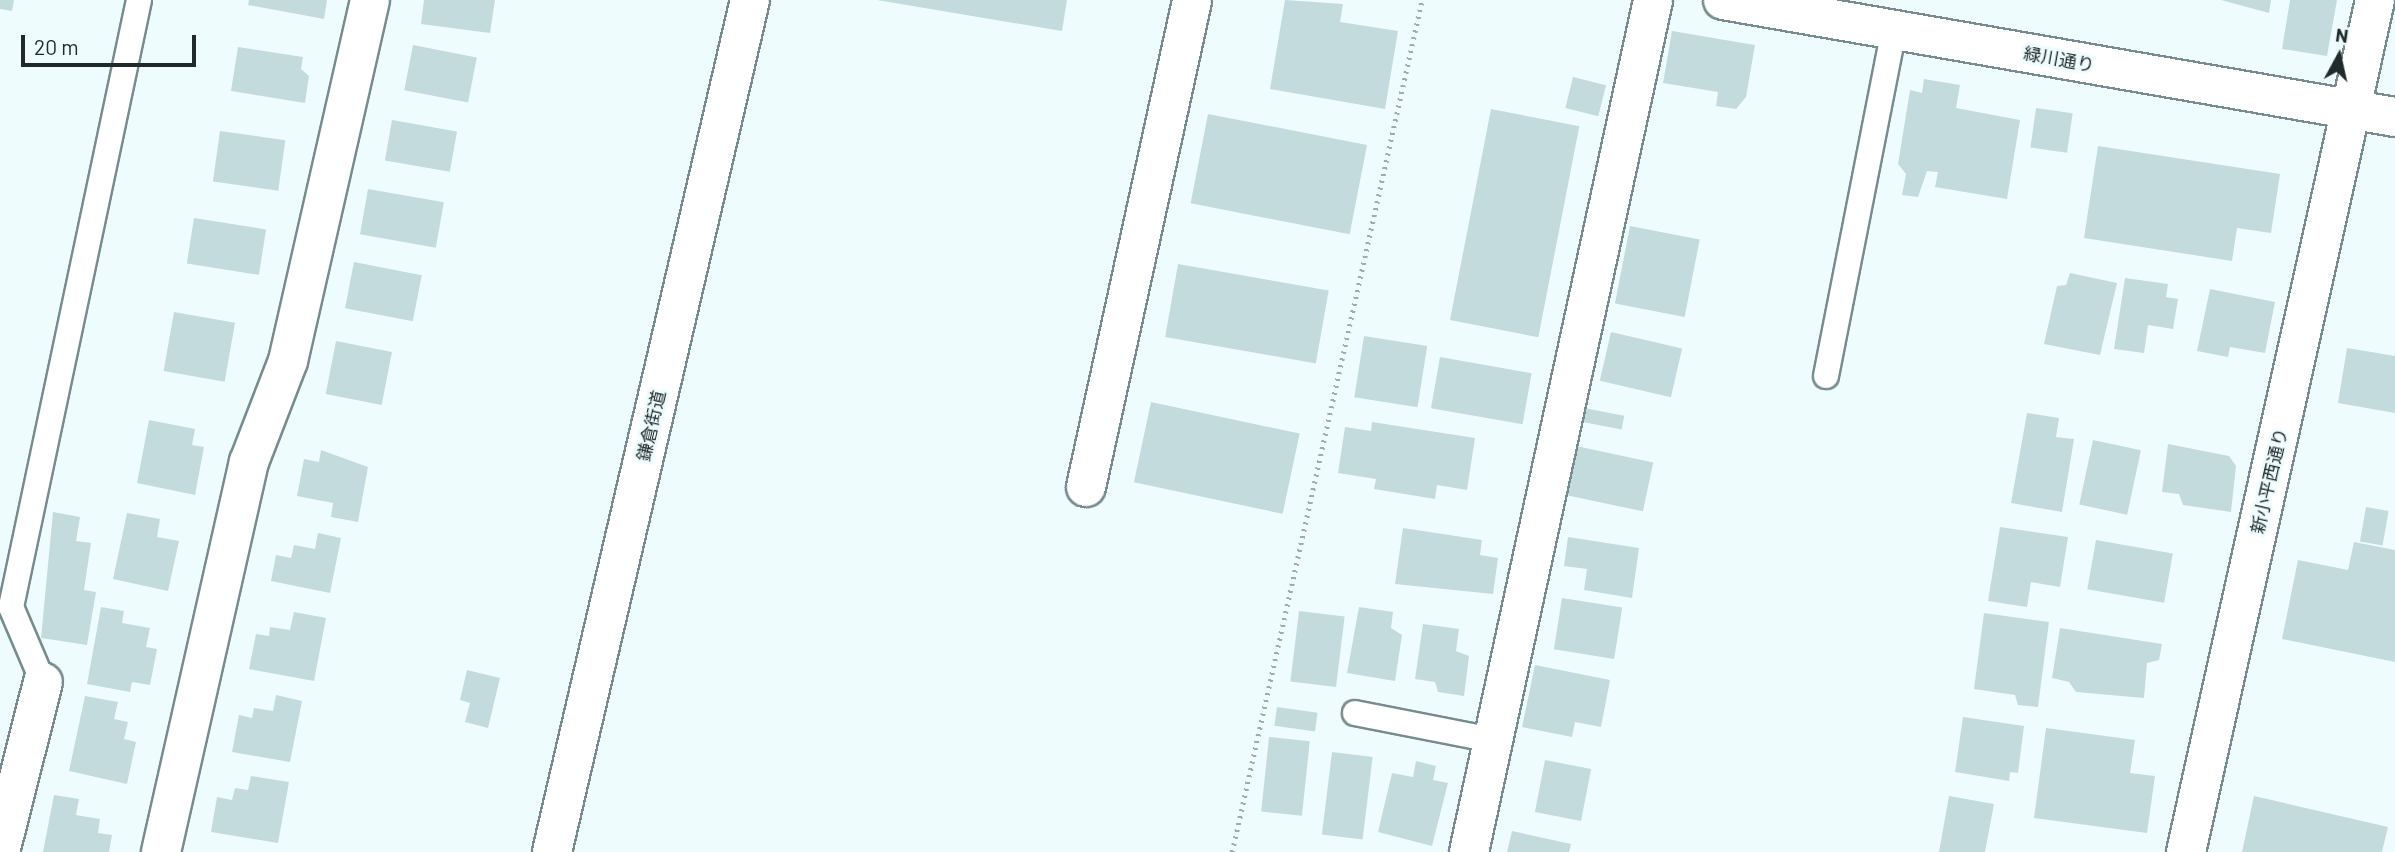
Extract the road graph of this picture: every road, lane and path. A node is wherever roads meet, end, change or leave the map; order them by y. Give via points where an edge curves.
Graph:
1 (139, 0) edge
2 (370, 0) edge
3 (750, 0) edge
4 (1192, 0) edge
5 (1422, 0) edge
6 (1653, 0) edge
7 (1723, 0) edge
8 (2375, 0) edge
9 (1894, 30) junction
10 (2353, 110) junction
11 (2395, 117) edge
12 (1826, 376) dead end
13 (1086, 487) dead end
14 (43, 682) joint
15 (1355, 713) dead end
16 (1493, 740) junction
17 (0, 852) edge
18 (161, 852) edge
19 (552, 852) edge
20 (1232, 852) edge
21 (1469, 852) edge
22 (2186, 852) edge

1 - 14 lane via 11,607
2 - 18 street via 288,361 249,462
3 - 19 street, 鎌倉街道
4 - 13 street
5 - 20 path
6 - 16 street
7 - 9 street, 緑川通り
8 - 10 street, 新小平西通り
9 - 10 street, 緑川通り
9 - 12 lane
10 - 11 street, 緑川通り
10 - 22 street, 新小平西通り
14 - 17 street
15 - 16 lane
16 - 21 street

